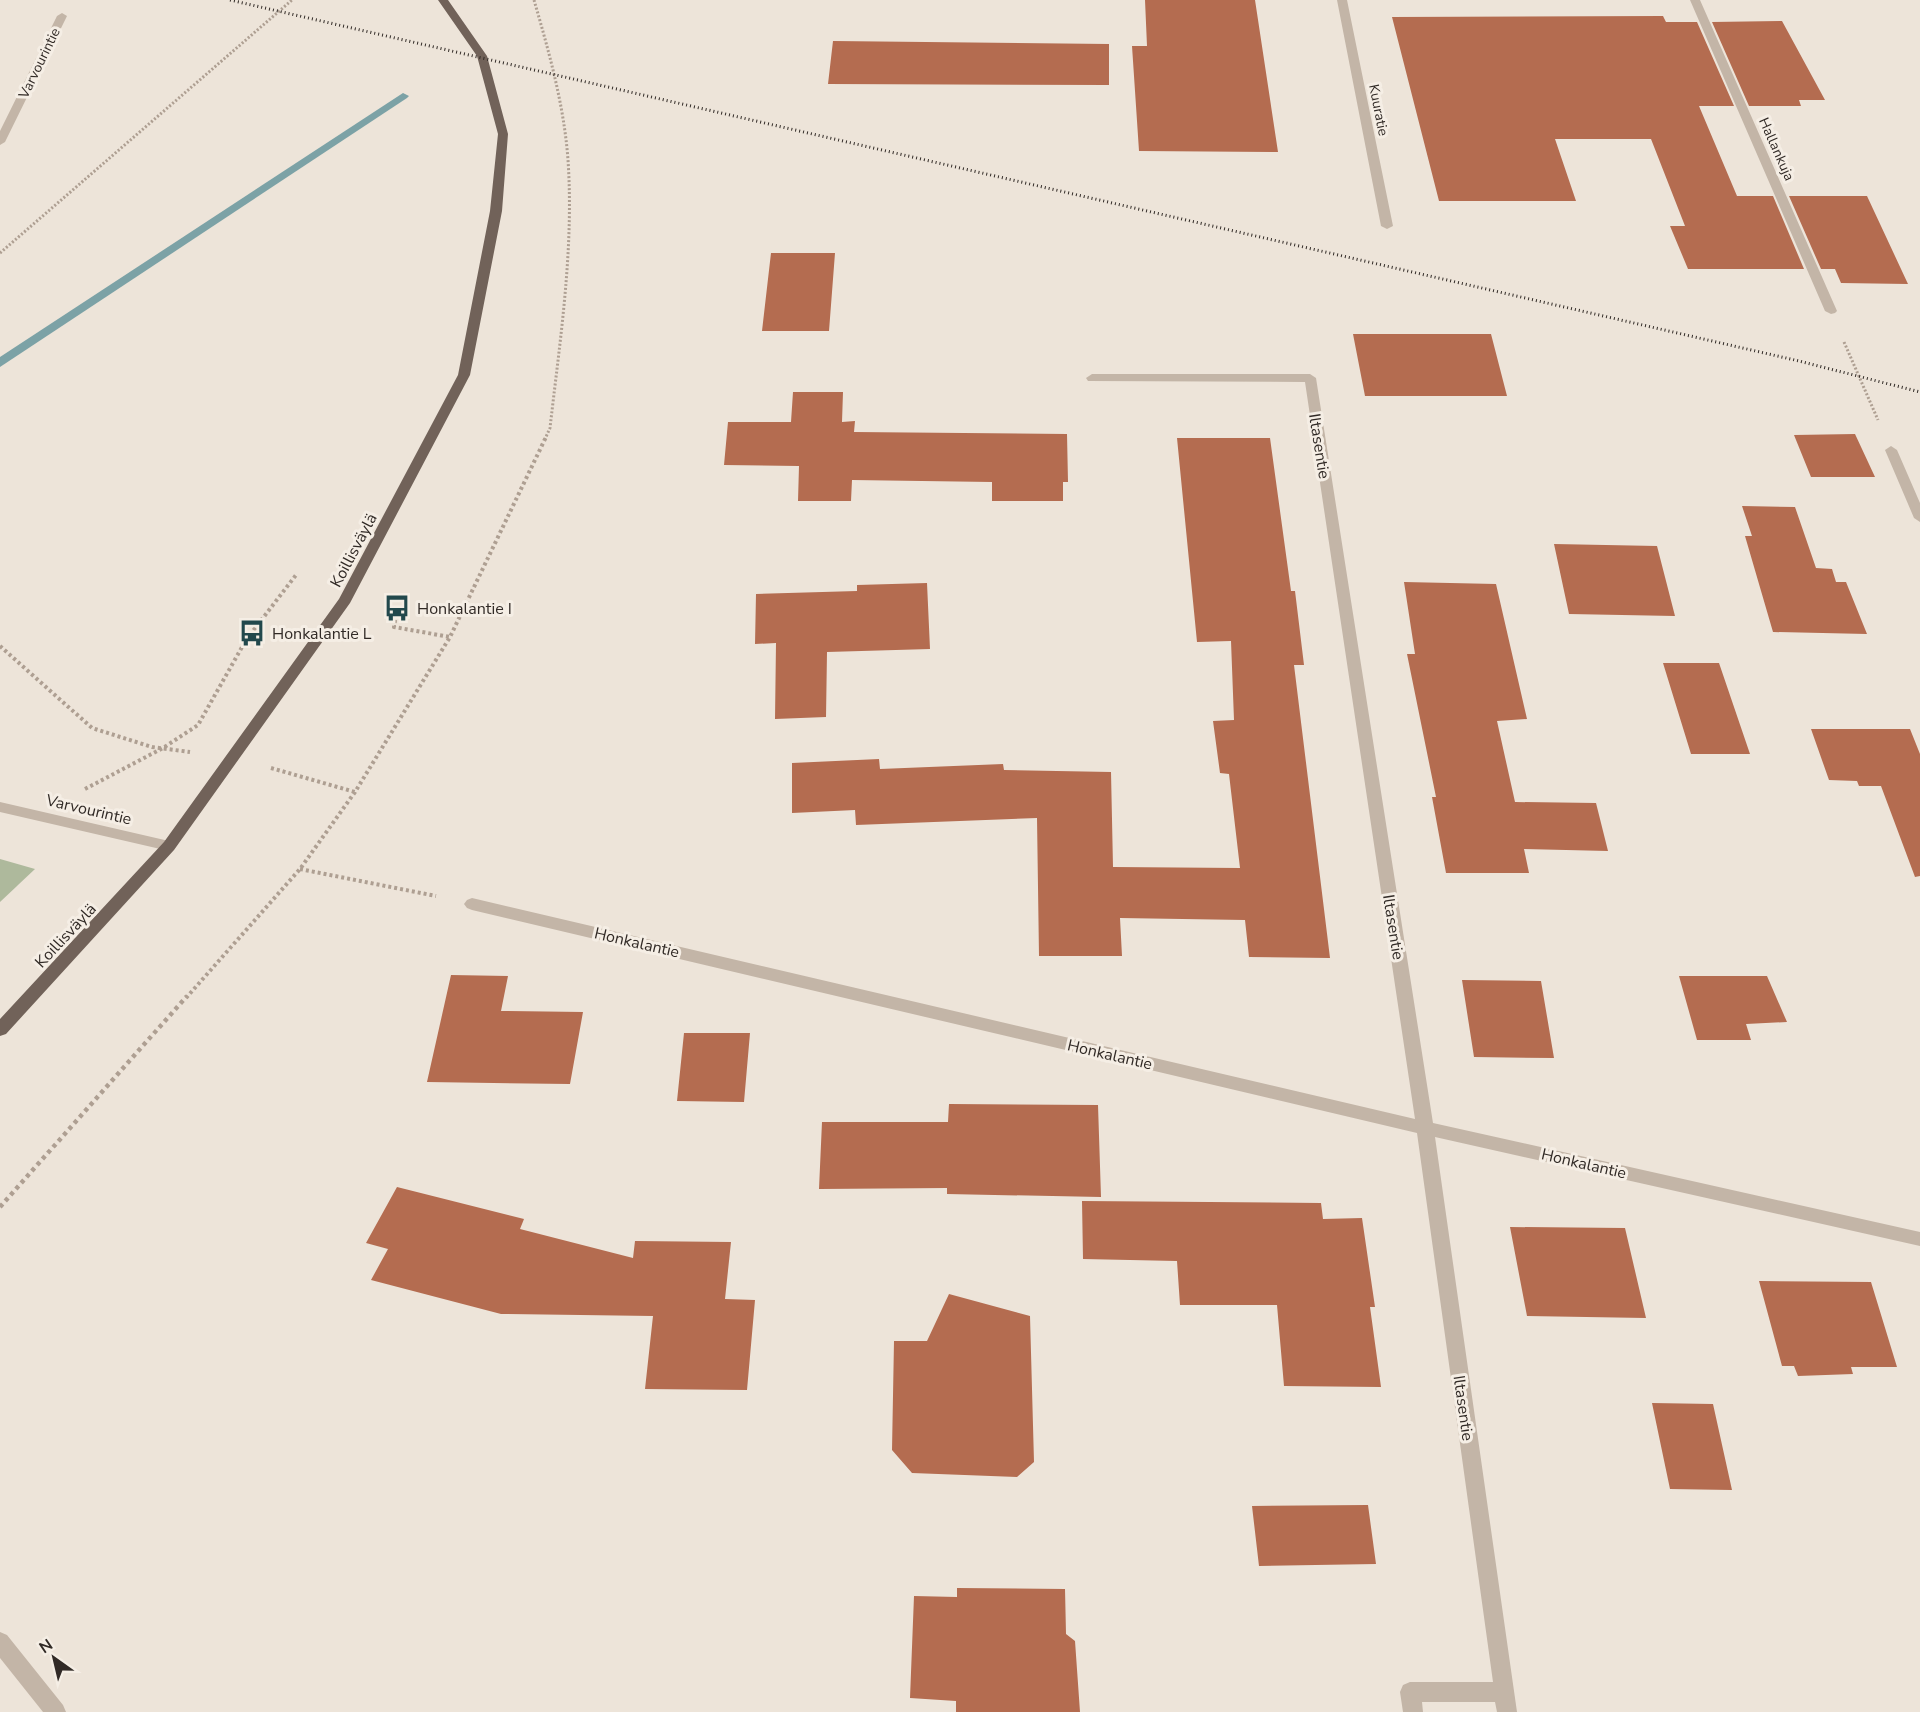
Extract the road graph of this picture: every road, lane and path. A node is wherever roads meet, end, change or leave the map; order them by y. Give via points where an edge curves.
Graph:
1 (292, 0) edge
2 (443, 0) edge
3 (534, 0) edge
4 (1342, 0) edge
5 (1695, 0) edge
6 (62, 16) dead end
7 (0, 142) edge
8 (1387, 226) dead end
9 (0, 253) edge
10 (1831, 311) joint
11 (1092, 378) dead end
12 (1891, 450) joint
13 (1920, 518) edge
14 (296, 575) dead end
15 (398, 608) dead end
16 (450, 637) junction
17 (0, 646) edge
18 (163, 748) junction
19 (233, 757) junction
20 (355, 792) junction
21 (0, 807) edge
22 (37, 815) junction
23 (169, 846) junction
24 (300, 869) junction
25 (472, 904) joint
26 (0, 1030) edge
27 (1425, 1128) junction
28 (0, 1207) edge
29 (1920, 1239) edge
30 (0, 1642) edge
31 (1504, 1692) junction
32 (56, 1712) edge
33 (1413, 1712) edge
34 (1507, 1712) edge

1 - 9 path
2 - 19 main road, Koillisväylä via 482,56 503,134 496,211 464,375 345,600
3 - 16 path via 555,73 568,160 567,281 550,428
4 - 8 street, Kuuratie
5 - 10 street, Hallankuja
6 - 7 street, Varvourintie
10 - 12 path
11 - 27 street, Iltasentie via 1310,378
12 - 13 street
14 - 18 path via 246,640 198,725
15 - 16 path via 393,627
16 - 20 path
17 - 18 path via 92,728
18 - 19 path
18 - 22 path
19 - 20 path
19 - 23 main road, Koillisväylä
20 - 24 path
21 - 22 street, Varvourintie
22 - 23 street, Varvourintie
23 - 26 main road, Koillisväylä
24 - 25 path
24 - 28 path
25 - 27 street, Honkalantie
27 - 29 street, Honkalantie
27 - 31 street, Iltasentie
30 - 32 street
31 - 33 street via 1410,1692
31 - 34 street, Iltasentie

